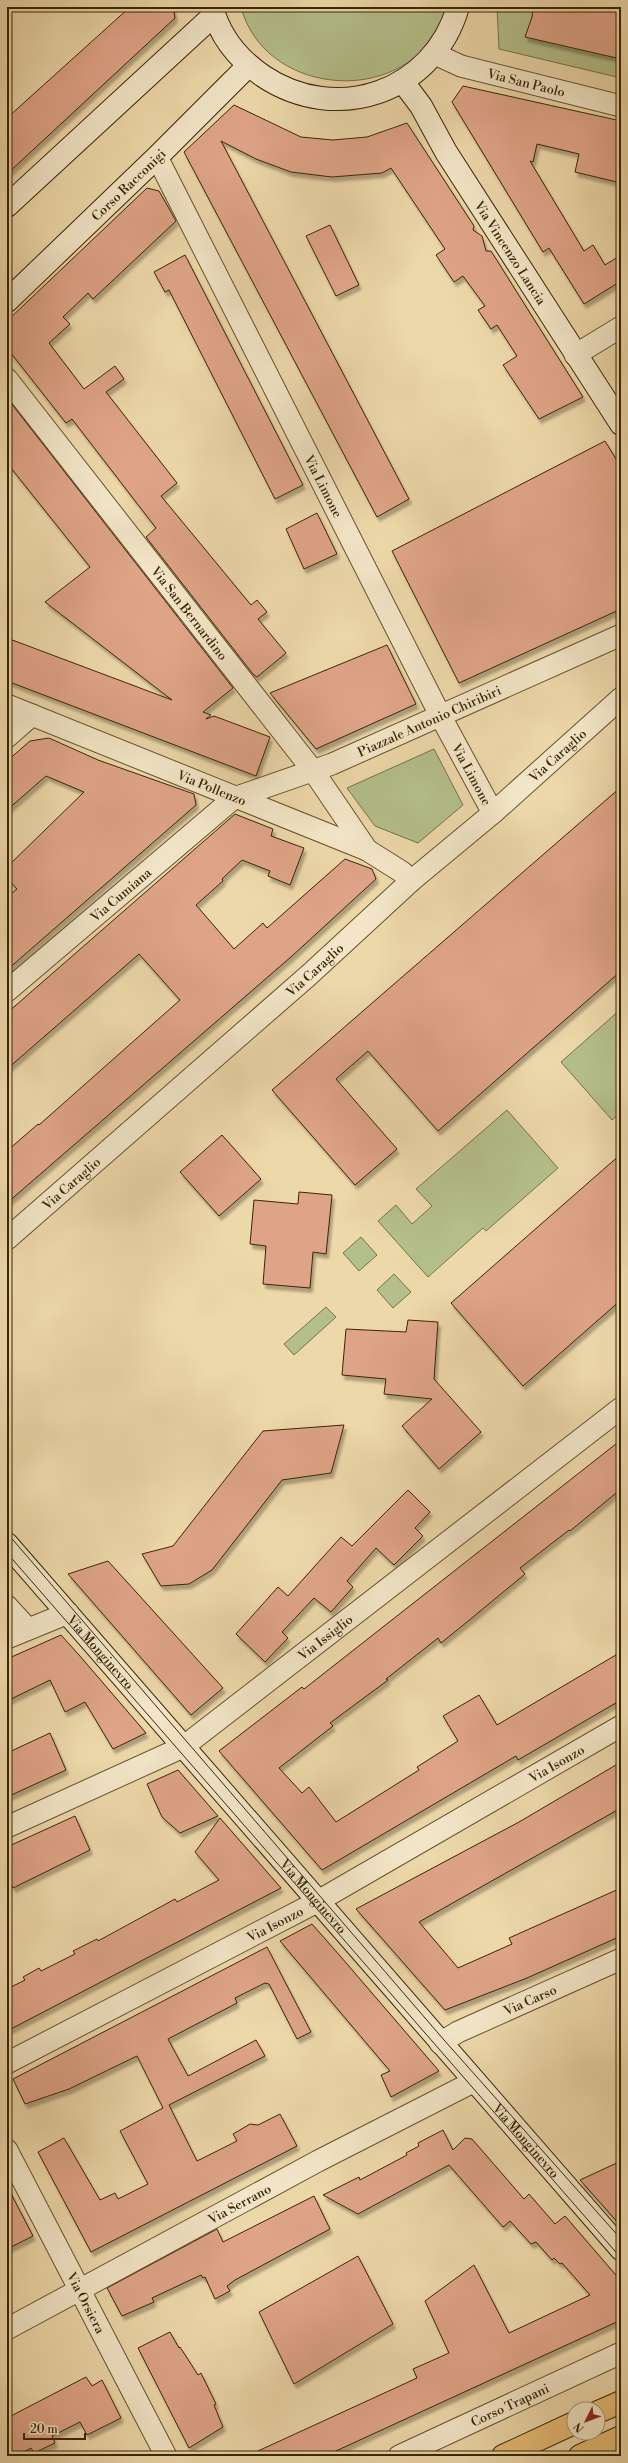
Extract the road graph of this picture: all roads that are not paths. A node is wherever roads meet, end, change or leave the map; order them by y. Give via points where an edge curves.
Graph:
1 (458, 7) edge
2 (213, 11) edge
3 (434, 54) junction
4 (248, 66) junction
5 (403, 82) junction
6 (621, 106) edge
7 (158, 157) junction
8 (7, 206) edge
9 (7, 301) edge
10 (621, 327) edge
11 (575, 355) junction
12 (7, 379) edge
13 (621, 424) edge
14 (621, 635) edge
15 (621, 698) edge
16 (7, 705) edge
17 (32, 715) junction
18 (441, 717) junction
19 (7, 737) edge
20 (314, 772) junction
21 (234, 798) junction
22 (493, 813) junction
23 (367, 850) junction
24 (411, 881) junction
25 (7, 991) edge
26 (7, 1239) edge
27 (621, 1408) edge
28 (7, 1544) edge
29 (7, 1606) edge
30 (68, 1613) junction
31 (28, 1629) junction
32 (7, 1638) edge
33 (621, 1726) edge
34 (183, 1747) junction
35 (7, 1827) edge
36 (318, 1902) junction
37 (621, 1959) edge
38 (440, 2043) junction
39 (7, 2063) edge
40 (473, 2082) junction
41 (7, 2150) edge
42 (621, 2249) edge
43 (79, 2290) junction
44 (7, 2328) edge
45 (621, 2353) edge
46 (621, 2402) edge
47 (606, 2409) edge
48 (566, 2428) edge
49 (621, 2437) edge
50 (166, 2456) edge
51 (399, 2456) edge
52 (503, 2456) edge
53 (580, 2456) edge

1 - 3 street via 453,24
2 - 4 street via 232,50
2 - 8 street
3 - 5 street
3 - 6 street, Via San Paolo via 460,66
4 - 5 street via 282,89 322,100 364,98
4 - 7 street, Corso Racconigi
5 - 11 street, Via Vincenzo Lancia via 421,106 446,152
7 - 9 street, Corso Racconigi
7 - 18 street, Via Limone
10 - 11 street
11 - 13 street, Via Vincenzo Lancia
12 - 20 street, Via San Bernardino
14 - 18 street, Piazzale Antonio Chiribiri
15 - 22 street, Via Caraglio
16 - 17 street, Via Pollenzo
17 - 19 street
17 - 21 street, Via Pollenzo
18 - 20 street, Piazzale Antonio Chiribiri
18 - 22 street, Via Limone
20 - 21 street, Piazzale Antonio Chiribiri
20 - 23 street, Via San Bernardino
21 - 23 street, Via Pollenzo
21 - 25 street, Via Cumiana
22 - 24 street, Via Caraglio
23 - 24 street, Via Pollenzo via 402,872
24 - 26 street, Via Caraglio via 309,975
27 - 34 street, Via Issiglio
28 - 30 street, Via Monginevro
29 - 31 street
30 - 31 street
30 - 34 street, Via Monginevro
31 - 32 street
33 - 36 street, Via Isonzo
34 - 35 street, Via Issiglio
34 - 36 street, Via Monginevro
36 - 38 street, Via Monginevro
36 - 39 street, Via Isonzo
37 - 38 street, Via Carso via 458,2032
38 - 40 street, Via Monginevro
40 - 42 street, Via Monginevro
40 - 43 street, Via Serrano via 318,2161
41 - 43 street, Via Orsiera
43 - 44 street, Via Serrano
43 - 50 street, Via Orsiera
45 - 51 street, Corso Trapani
46 - 47 main road
48 - 52 main road
49 - 53 main road

